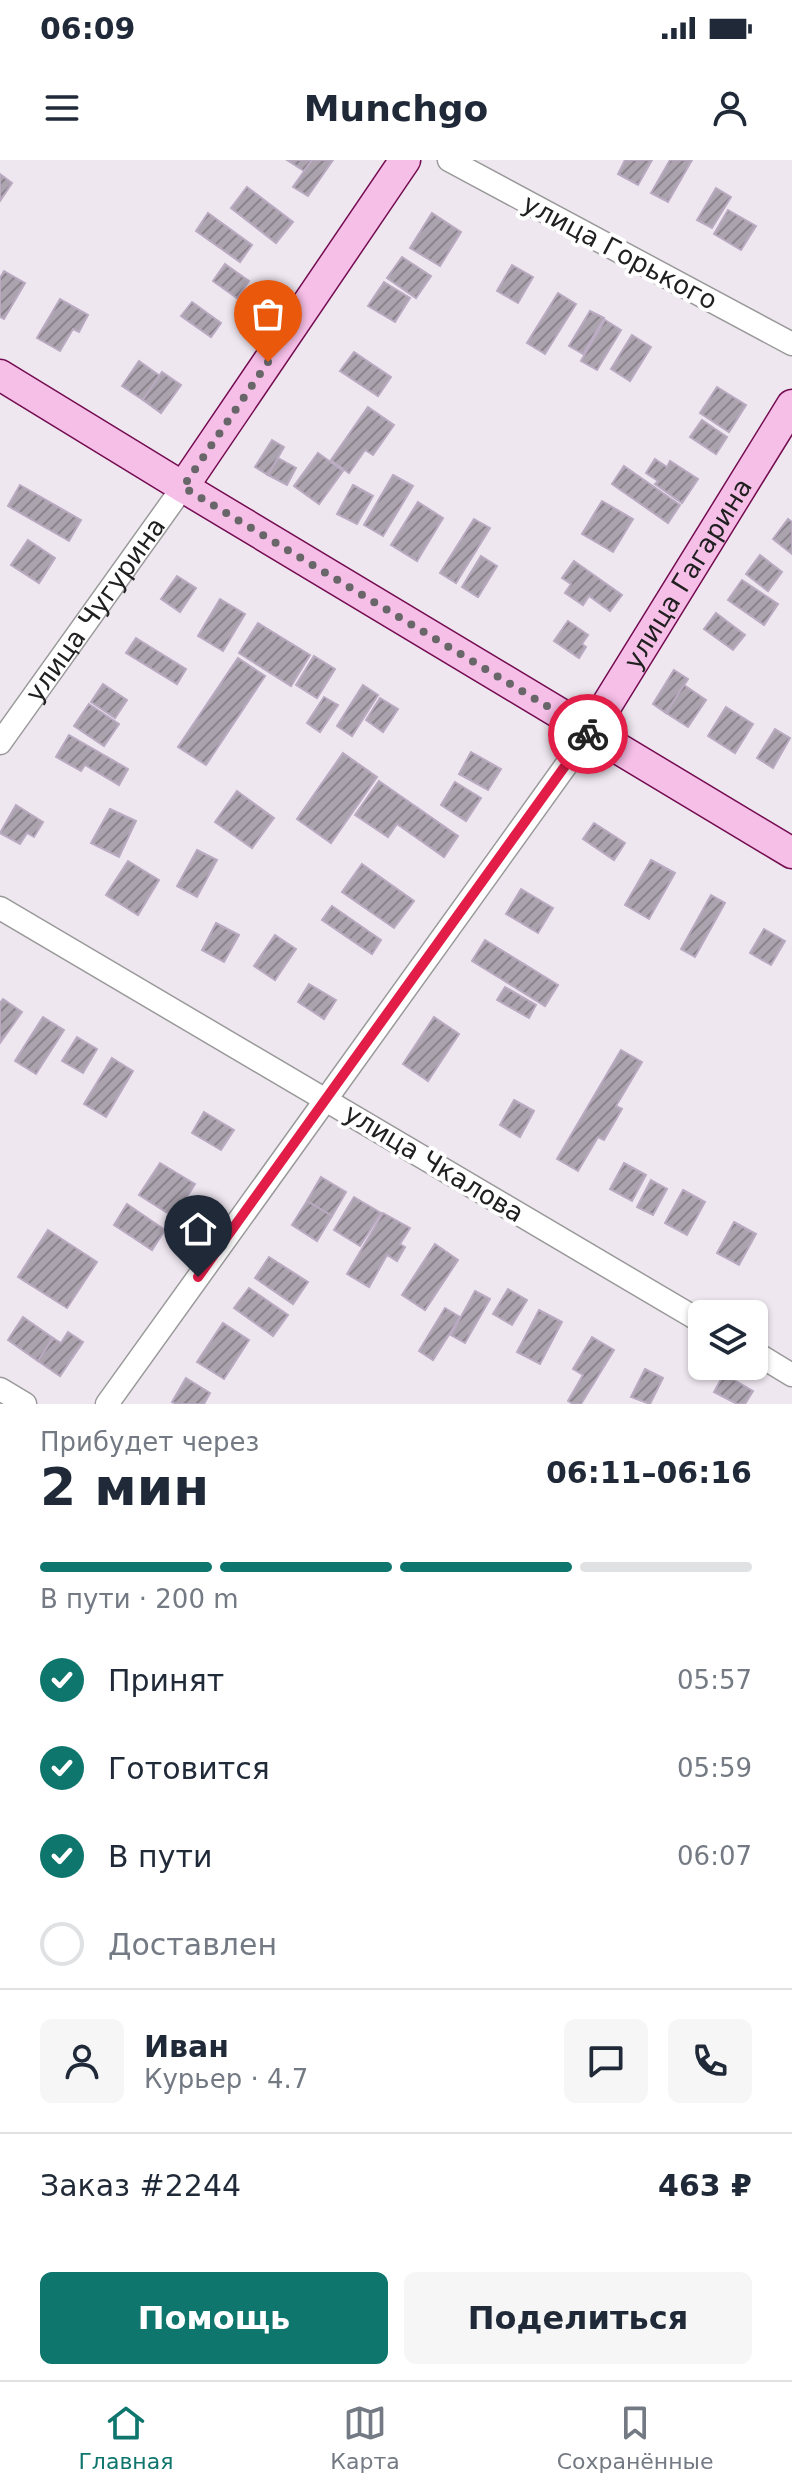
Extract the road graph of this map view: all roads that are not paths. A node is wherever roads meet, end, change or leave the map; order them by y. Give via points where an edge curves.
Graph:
1 (405, 160) edge
2 (449, 160) edge
3 (792, 344) edge
4 (0, 375) edge
5 (792, 405) edge
6 (183, 487) junction
7 (590, 732) junction
8 (0, 743) edge
9 (792, 853) edge
10 (0, 908) edge
11 (326, 1099) junction
12 (688, 1314) edge
13 (768, 1360) edge
14 (792, 1375) edge
15 (0, 1389) edge
16 (25, 1404) edge
17 (107, 1404) edge

1 - 6 street, улица Чугурина
2 - 3 street, улица Горького
4 - 6 street
5 - 7 street, улица Гагарина
6 - 7 street
6 - 8 street, улица Чугурина
7 - 9 street
7 - 11 street, улица Гагарина
10 - 11 street, улица Чкалова
11 - 12 street, улица Чкалова
11 - 17 street, улица Гагарина
13 - 14 street
15 - 16 street

